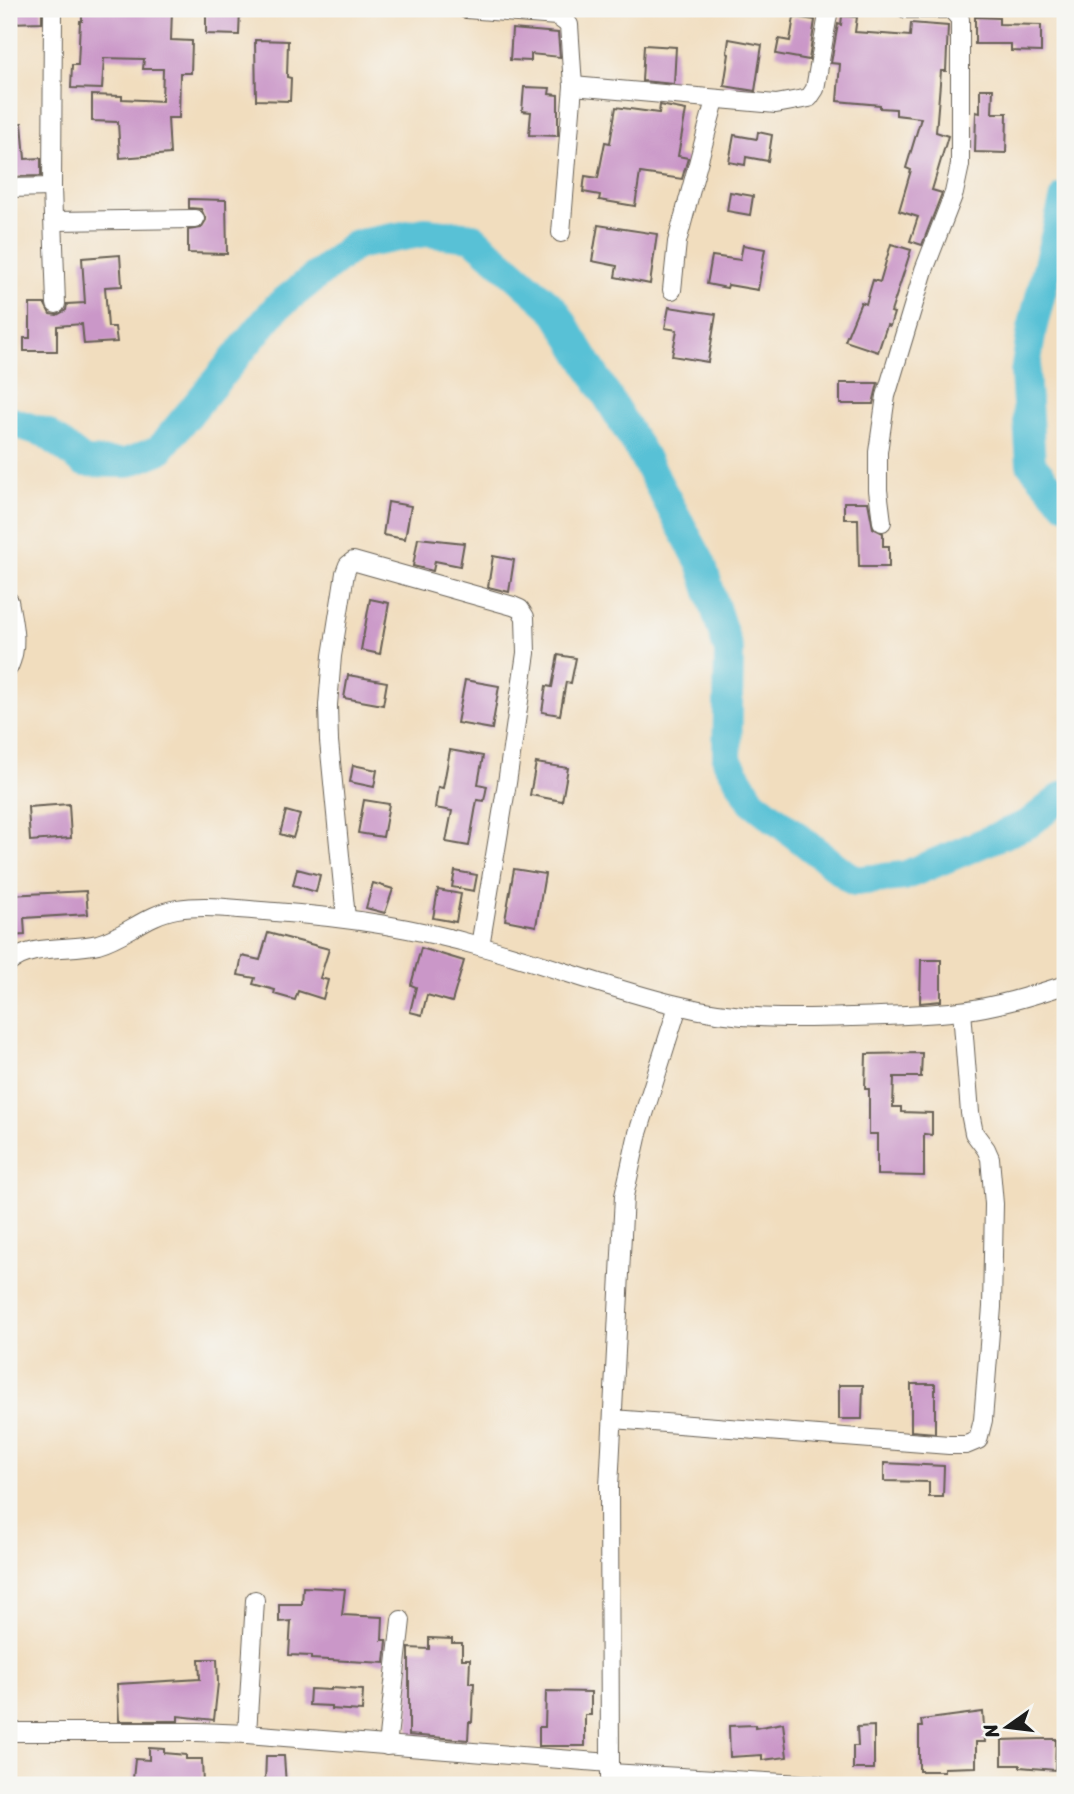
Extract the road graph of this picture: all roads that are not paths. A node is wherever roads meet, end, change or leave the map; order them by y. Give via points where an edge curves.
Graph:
1 (53, 9) edge
2 (466, 9) edge
3 (829, 9) edge
4 (906, 9) edge
5 (573, 86) junction
6 (715, 100) junction
7 (52, 187) junction
8 (9, 188) edge
9 (195, 219) dead end
10 (54, 221) junction
11 (561, 233) dead end
12 (672, 290) dead end
13 (56, 304) dead end
14 (882, 522) dead end
15 (9, 601) edge
16 (9, 667) edge
17 (346, 918) junction
18 (480, 946) junction
19 (9, 963) edge
20 (1065, 985) edge
21 (678, 1006) junction
22 (962, 1011) junction
23 (612, 1419) junction
24 (255, 1600) dead end
25 (401, 1620) dead end
26 (9, 1732) edge
27 (247, 1734) junction
28 (387, 1746) junction
29 (610, 1773) edge
30 (819, 1785) edge

1 - 7 street
2 - 5 street via 564,19 569,25
3 - 6 street via 815,89 809,98 776,104
4 - 14 street via 951,9 960,19 960,164 886,396 878,452
5 - 6 street
5 - 11 street
6 - 12 street via 677,242
7 - 8 street
7 - 10 street
9 - 10 street
10 - 13 street
15 - 16 street via 15,640
17 - 18 street
17 - 18 street via 328,705 345,573 353,561 517,607 525,617 524,670
17 - 19 street via 208,907 177,909 97,944 31,952
18 - 21 street
20 - 22 street
21 - 22 street via 768,1019
21 - 23 street via 638,1133 624,1196
22 - 23 street via 970,1113 974,1133 990,1158 994,1204 992,1307 978,1440 948,1445
23 - 29 street
24 - 27 street
25 - 28 street
26 - 27 street
27 - 28 street
28 - 29 street
29 - 30 street

